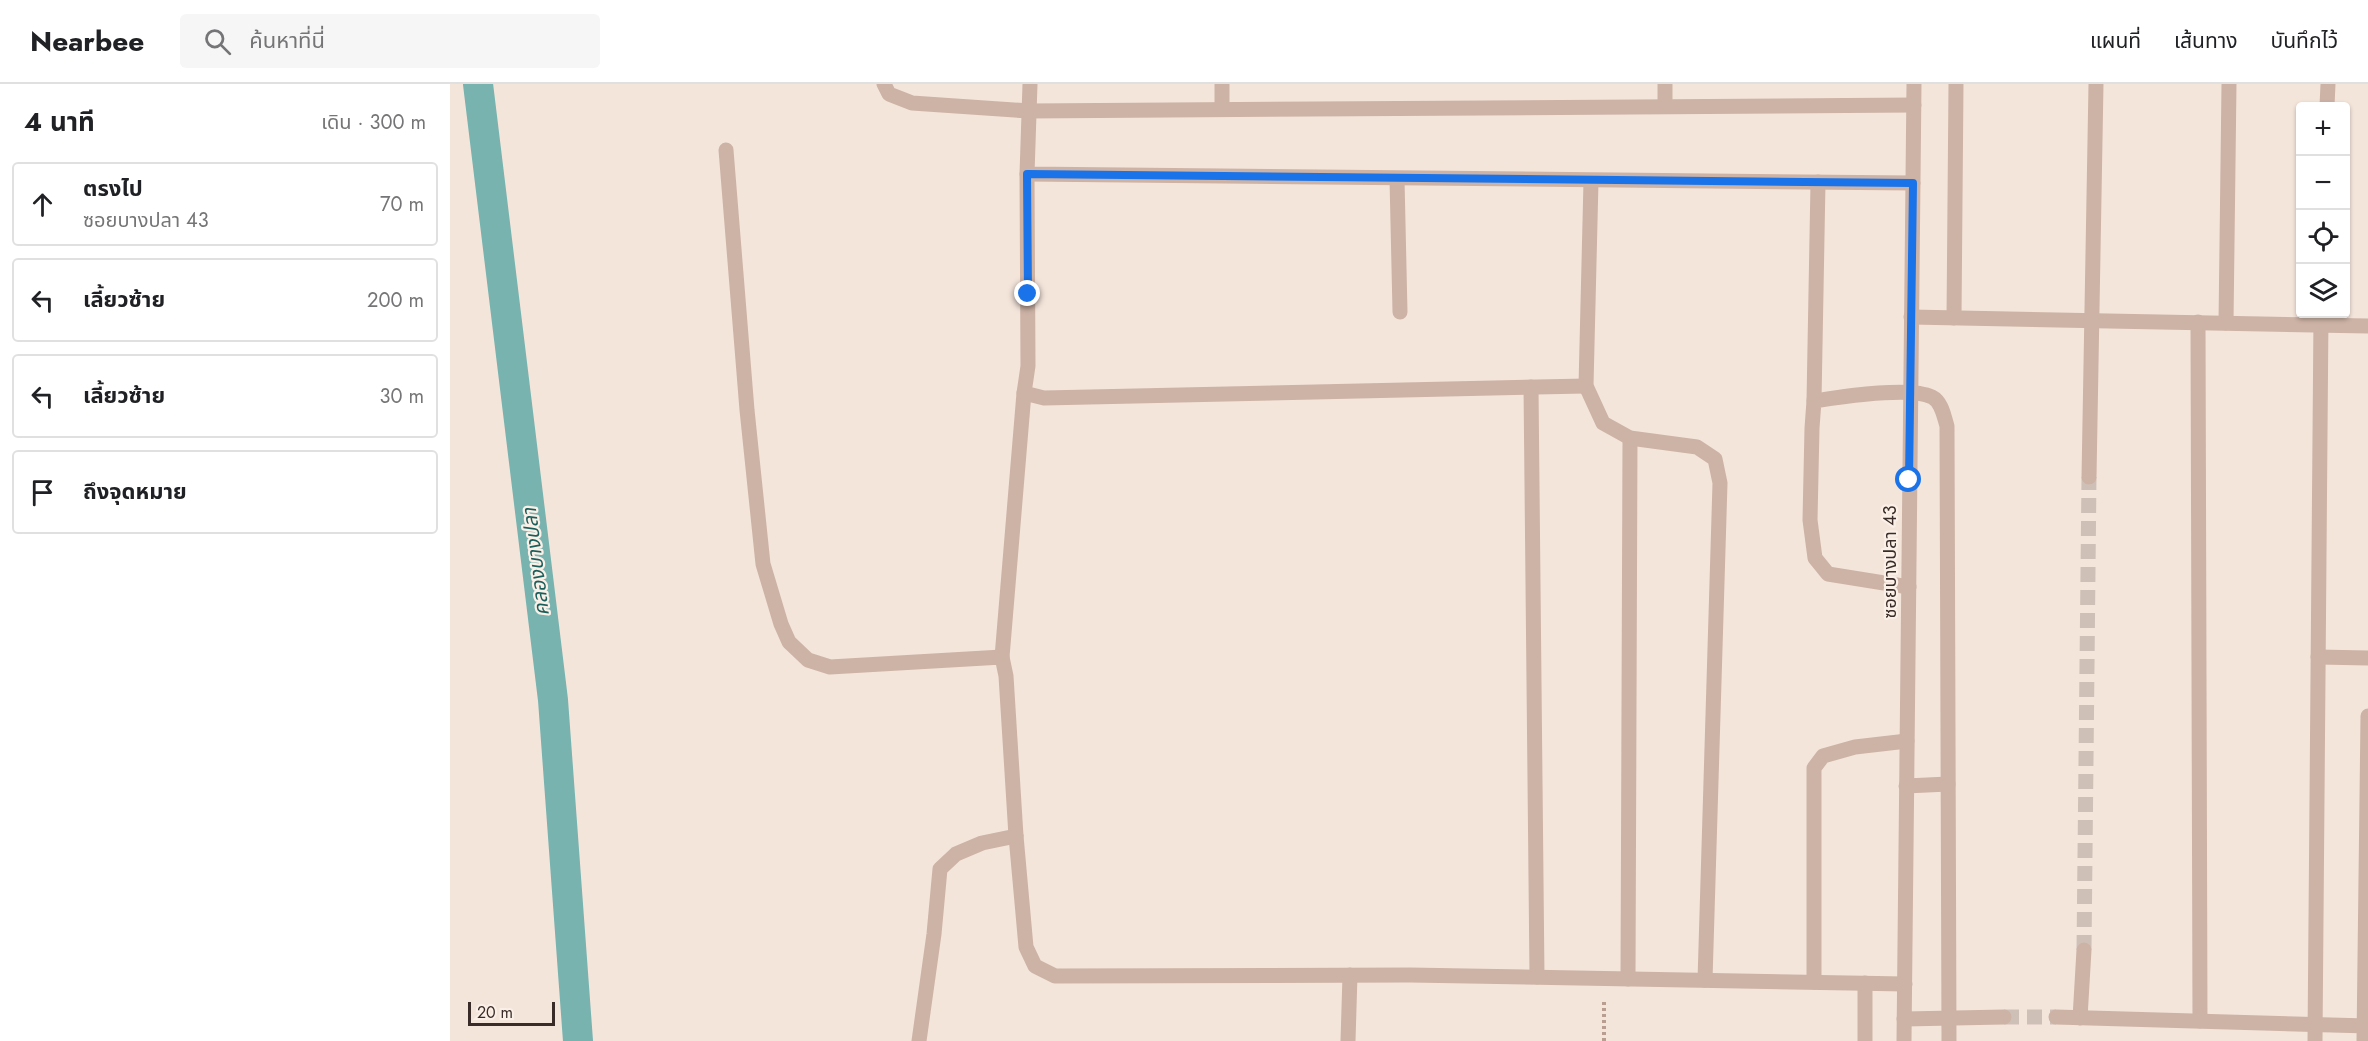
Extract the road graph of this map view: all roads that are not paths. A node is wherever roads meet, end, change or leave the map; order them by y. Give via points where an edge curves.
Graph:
1 (884, 84) edge
2 (1030, 84) edge
3 (1222, 84) edge
4 (1665, 84) edge
5 (1914, 84) edge
6 (1956, 84) edge
7 (2096, 84) edge
8 (2229, 84) edge
9 (2328, 84) edge
10 (2327, 102) edge
11 (1914, 105) junction
12 (1665, 106) junction
13 (1222, 109) junction
14 (1029, 111) junction
15 (726, 150) dead end
16 (1027, 174) junction
17 (1397, 179) junction
18 (1591, 181) junction
19 (1818, 182) junction
20 (1913, 183) junction
21 (1400, 312) dead end
22 (1911, 317) junction
23 (1954, 318) junction
24 (2321, 319) edge
25 (2093, 321) junction
26 (2198, 322) junction
27 (2226, 323) junction
28 (2368, 326) edge
29 (1587, 386) junction
30 (1531, 387) junction
31 (1024, 393) junction
32 (1909, 393) junction
33 (1814, 400) junction
34 (1630, 438) junction
35 (2089, 477) tunnel mouth
36 (1910, 587) junction
37 (1002, 657) junction
38 (2318, 657) junction
39 (2368, 658) edge
40 (2368, 716) edge
41 (1907, 741) junction
42 (1948, 784) junction
43 (1906, 786) junction
44 (1016, 836) junction
45 (2084, 950) tunnel mouth
46 (1350, 975) junction
47 (1537, 977) junction
48 (1628, 979) junction
49 (1705, 980) junction
50 (1814, 982) junction
51 (1865, 983) junction
52 (1905, 984) junction
53 (2004, 1017) tunnel mouth
54 (2056, 1017) tunnel mouth
55 (1904, 1018) junction
56 (1949, 1018) junction
57 (2080, 1018) junction
58 (2200, 1021) junction
59 (2315, 1024) junction
60 (2365, 1031) edge
61 (919, 1041) edge
62 (1348, 1041) edge
63 (1865, 1041) edge
64 (1904, 1041) edge
65 (1949, 1041) edge
66 (2315, 1041) edge

1 - 14 street via 889,94 912,103
2 - 14 street
3 - 13 street
4 - 12 street
5 - 11 street, ซอยบางปลา 43
6 - 23 street
7 - 25 street
8 - 27 street
9 - 10 street
11 - 12 street
11 - 20 street, ซอยบางปลา 43
12 - 13 street
13 - 14 street
14 - 16 street
15 - 37 street via 763,564 789,642 808,660 830,667
16 - 17 street
16 - 31 street via 1028,366
17 - 18 street
17 - 21 street
18 - 19 street
18 - 29 street
19 - 20 street
19 - 33 street
20 - 22 street, ซอยบางปลา 43
22 - 23 street
22 - 32 street, ซอยบางปลา 43
23 - 25 street
24 - 27 street
24 - 28 street
24 - 38 street
25 - 26 street
25 - 35 street
26 - 27 street
26 - 58 street
29 - 30 street
29 - 34 street via 1603,423
30 - 31 street via 1044,398
30 - 47 street
31 - 37 street
32 - 33 street
32 - 36 street, ซอยบางปลา 43
32 - 42 street via 1933,398 1941,407 1947,426
33 - 36 street via 1810,520 1815,558 1828,574
34 - 48 street
34 - 49 street via 1697,447 1715,459 1720,483
36 - 41 street, ซอยบางปลา 43
37 - 44 street
38 - 39 street
38 - 59 street
40 - 60 street
41 - 43 street, ซอยบางปลา 43
41 - 50 street via 1855,747 1824,756 1814,768
42 - 43 street
42 - 56 street
43 - 52 street, ซอยบางปลา 43
44 - 46 street via 1026,947 1035,966 1055,976
44 - 61 street via 982,843 956,854 940,869
45 - 57 street
46 - 47 street
46 - 62 street
47 - 48 street
48 - 49 street
49 - 50 street
50 - 51 street
51 - 52 street
51 - 63 street
52 - 55 street, ซอยบางปลา 43
53 - 56 street
54 - 57 street
55 - 56 street
55 - 64 street, ซอยบางปลา 43
56 - 65 street
57 - 58 street
58 - 59 street
59 - 60 street
59 - 66 street

